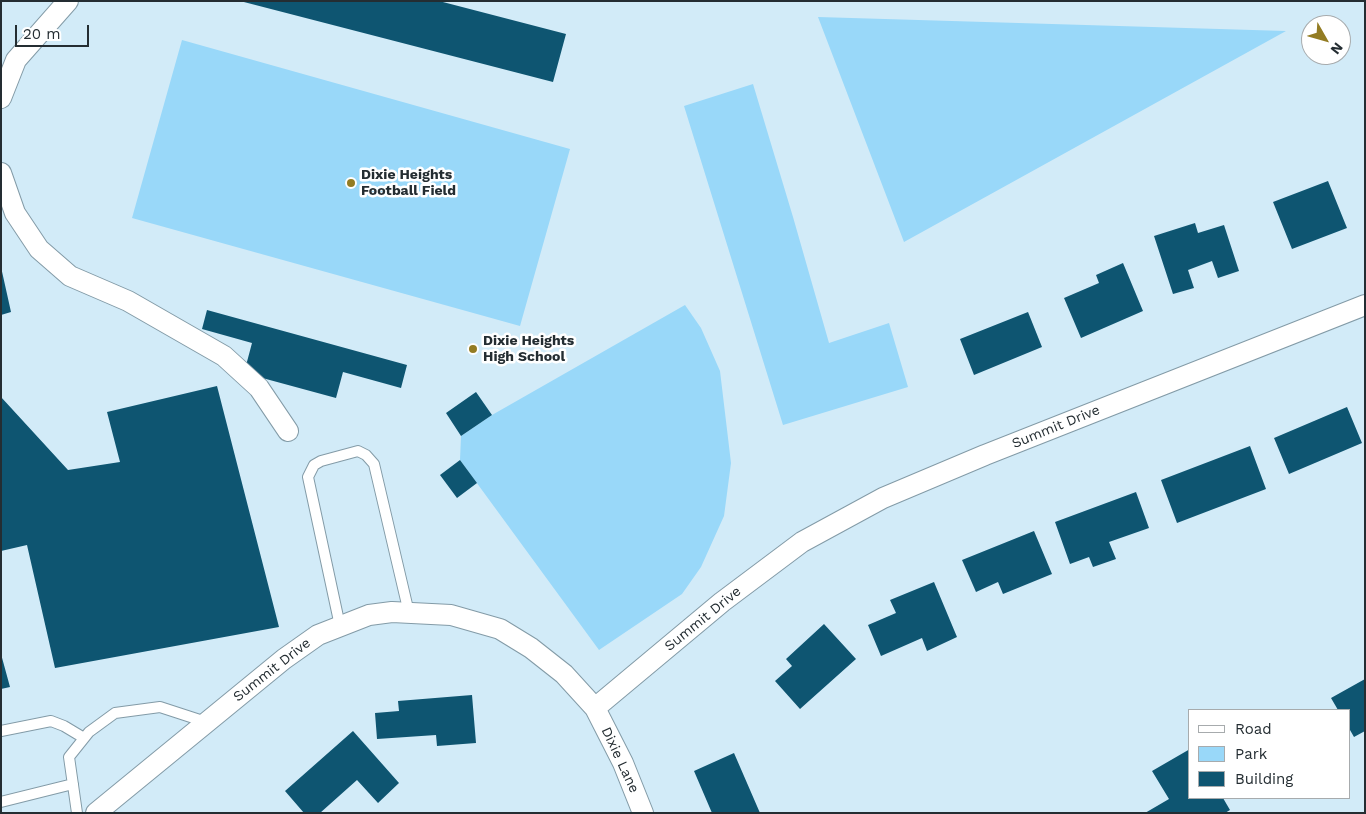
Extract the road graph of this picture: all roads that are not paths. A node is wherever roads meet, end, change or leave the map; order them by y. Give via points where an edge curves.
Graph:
1 (68, 1) edge
2 (1, 98) edge
3 (1, 172) edge
4 (1365, 305) edge
5 (288, 431) dead end
6 (409, 613) junction
7 (340, 626) junction
8 (595, 708) junction
9 (206, 722) junction
10 (1, 731) edge
11 (84, 738) junction
12 (73, 784) junction
13 (1, 802) edge
14 (77, 813) edge
15 (96, 813) edge
16 (644, 813) edge

1 - 2 street via 16,60
3 - 5 street via 15,213 39,249 70,276 128,301 224,356 259,388
4 - 8 street, Summit Drive via 883,498 802,542 722,602
6 - 7 street, Summit Drive via 369,616
6 - 7 lane via 374,464 358,451 321,461 314,465 308,477
6 - 8 street, Summit Drive via 451,615 500,629 564,674
7 - 9 street, Summit Drive via 318,635 291,654
8 - 16 street, Dixie Lane via 624,763
9 - 11 lane via 160,707 115,713
9 - 15 street, Summit Drive
10 - 11 lane via 51,721
11 - 12 lane via 70,757
12 - 13 lane
12 - 14 lane

